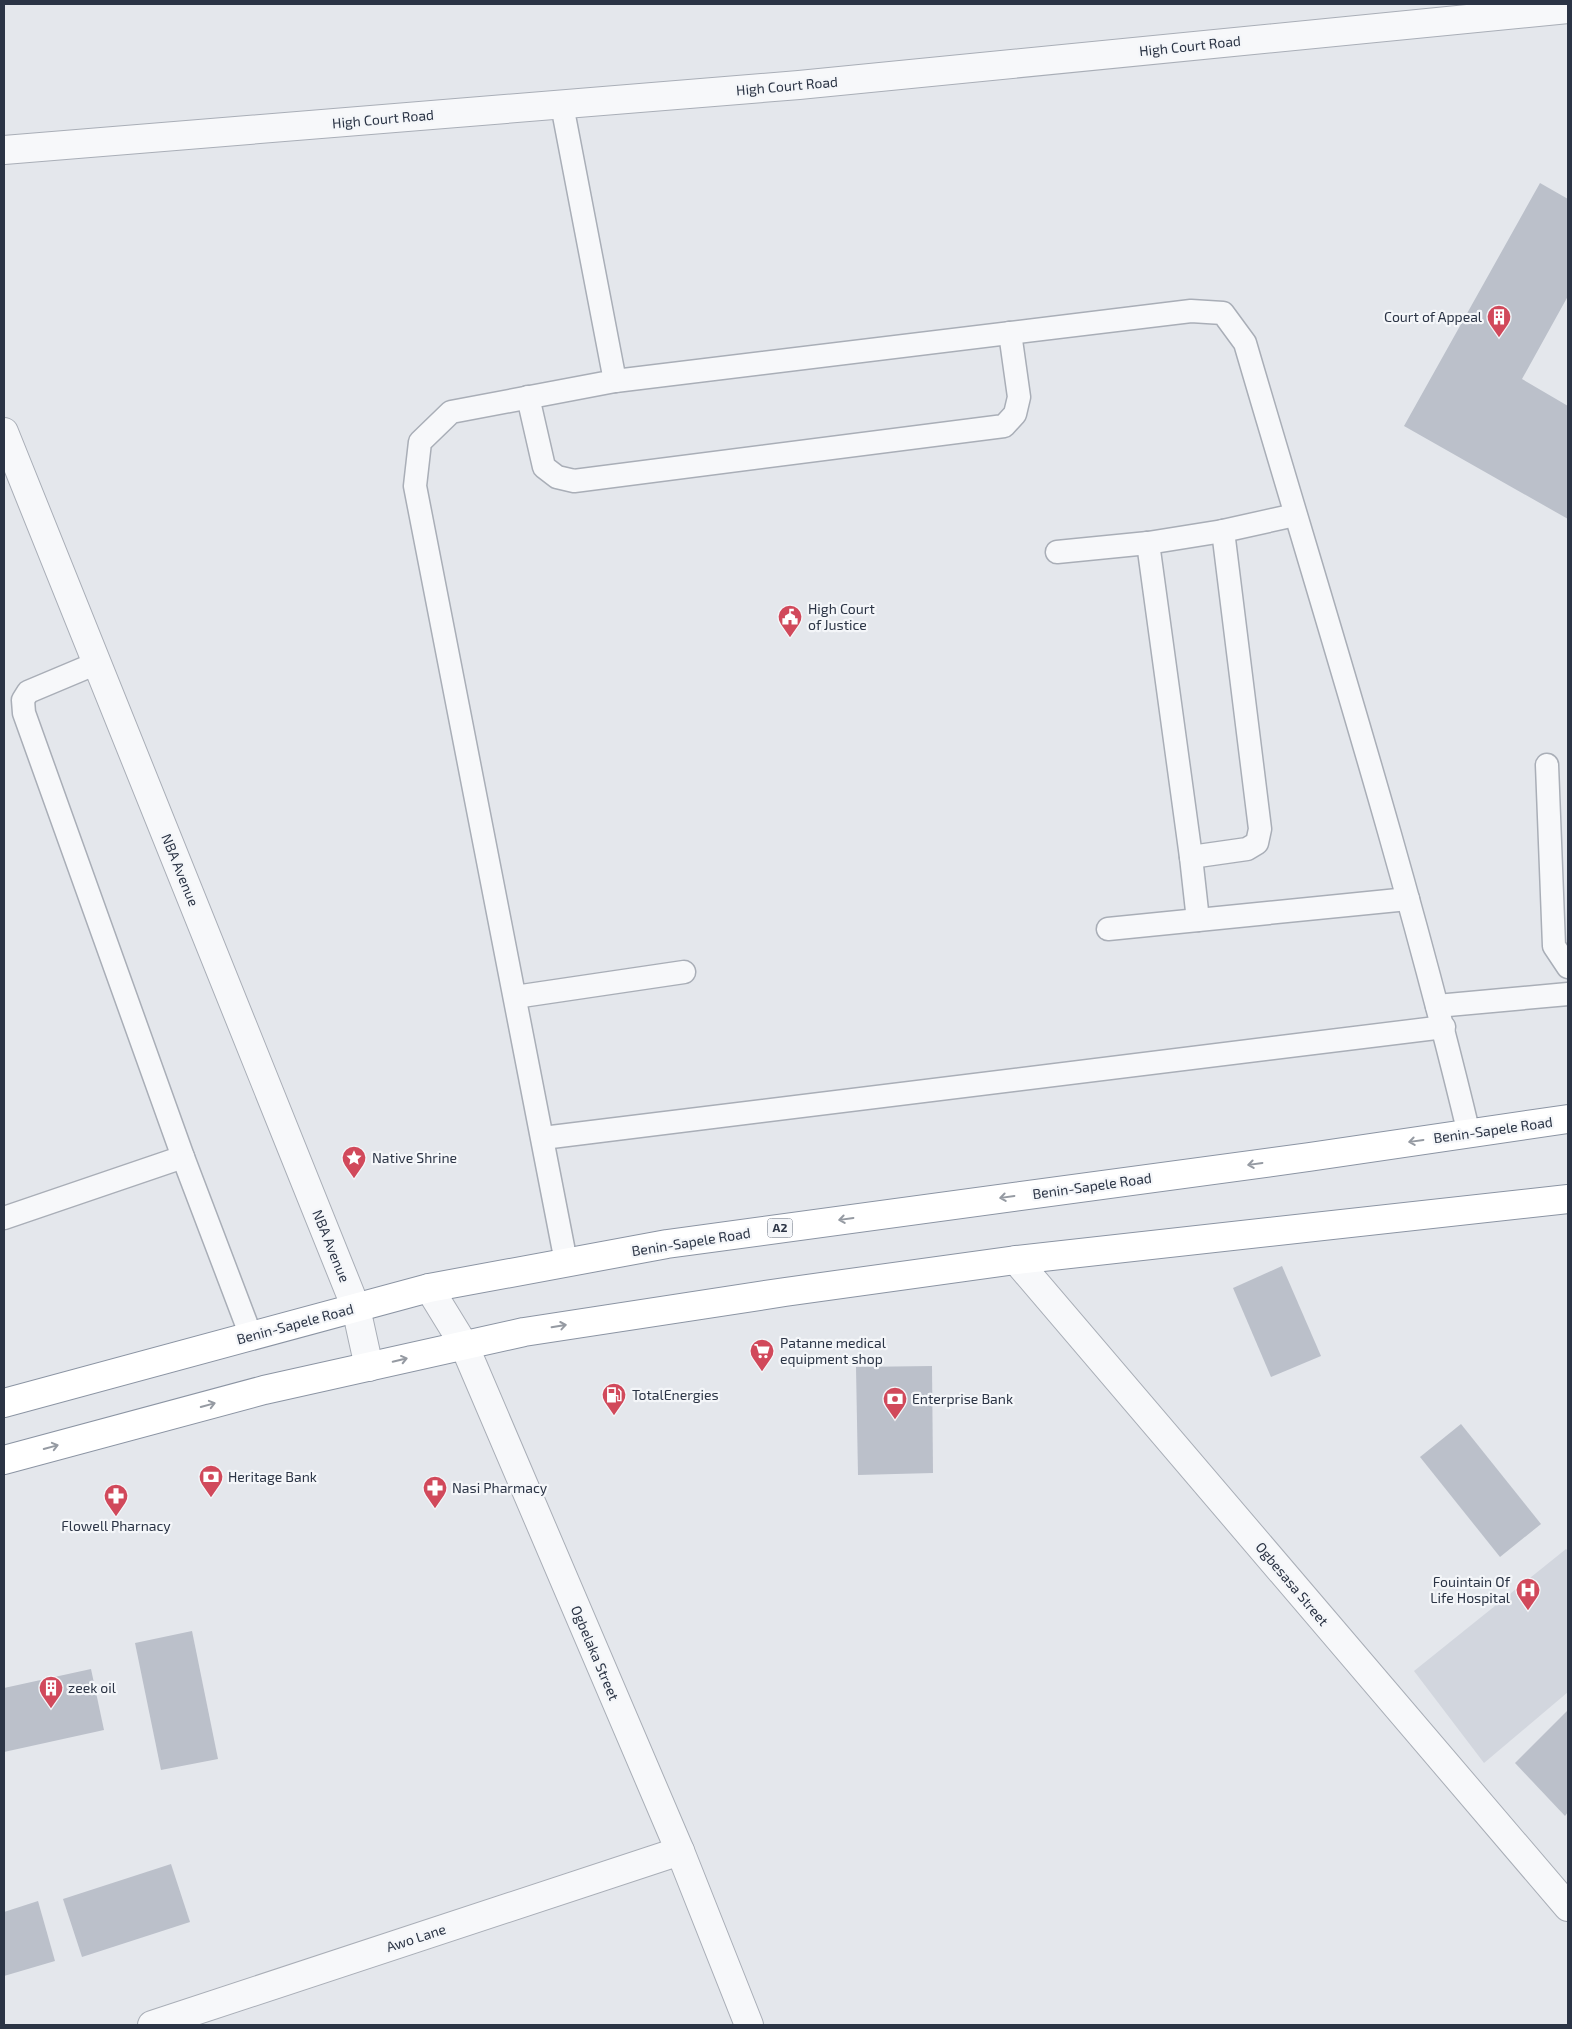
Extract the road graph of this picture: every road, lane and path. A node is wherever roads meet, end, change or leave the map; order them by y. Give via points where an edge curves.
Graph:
1 (1568, 8) edge
2 (562, 105) junction
3 (4, 150) edge
4 (1010, 333) junction
5 (615, 381) junction
6 (528, 397) junction
7 (4, 432) edge
8 (1296, 514) junction
9 (1223, 531) junction
10 (1148, 543) junction
11 (1057, 552) dead end
12 (96, 663) junction
13 (1547, 765) dead end
14 (1191, 858) junction
15 (1408, 899) junction
16 (1198, 920) junction
17 (1108, 929) dead end
18 (1568, 967) edge
19 (684, 972) dead end
20 (1568, 994) edge
21 (515, 997) junction
22 (1437, 1006) junction
23 (1444, 1027) junction
24 (1568, 1119) edge
25 (1469, 1134) junction
26 (543, 1138) junction
27 (183, 1157) junction
28 (1568, 1199) edge
29 (4, 1218) edge
30 (1016, 1260) junction
31 (566, 1262) junction
32 (429, 1288) junction
33 (356, 1308) junction
34 (251, 1336) junction
35 (464, 1345) junction
36 (369, 1367) junction
37 (4, 1403) edge
38 (4, 1460) edge
39 (680, 1851) junction
40 (1568, 1907) edge
41 (152, 2025) edge
42 (749, 2025) edge

1 - 2 street, High Court Road via 818,83
2 - 3 street, High Court Road
2 - 5 lane
4 - 5 lane
4 - 6 lane via 1019,397 1015,414 1004,426 574,481 557,477 544,467
4 - 8 lane via 1191,311 1223,313 1245,343
5 - 6 lane
6 - 21 lane via 451,412 420,442 415,486
7 - 12 street, NBA Avenue
8 - 9 lane
8 - 15 lane
9 - 10 lane
9 - 14 lane via 1260,829 1258,843 1247,849
10 - 11 lane
10 - 14 lane
12 - 27 lane via 28,692 23,700 24,713
12 - 33 street, NBA Avenue
13 - 18 lane via 1554,946
14 - 16 lane
15 - 16 lane
15 - 22 lane
16 - 17 lane
19 - 21 lane
20 - 22 lane
21 - 26 lane
22 - 23 lane
23 - 25 lane
23 - 26 lane
24 - 25 highway, Benin-Sapele Road / A2
25 -> 31 highway, Benin-Sapele Road / A2 via 667,1244
26 - 31 lane
27 - 29 lane
27 - 34 lane
28 - 30 highway
35 -> 30 highway via 524,1332
30 - 40 street, Ogbesasa Street
31 - 32 highway, Benin-Sapele Road / A2
32 - 33 highway, Benin-Sapele Road / A2
32 - 35 street, Ogbelaka Street
33 - 34 highway, Benin-Sapele Road / A2
33 - 36 street, NBA Avenue
34 - 37 highway, Benin-Sapele Road / A2
36 -> 35 highway
35 - 39 street, Ogbelaka Street
38 -> 36 highway via 264,1390
39 - 41 street, Awo Lane
39 - 42 street, Ogbelaka Street

